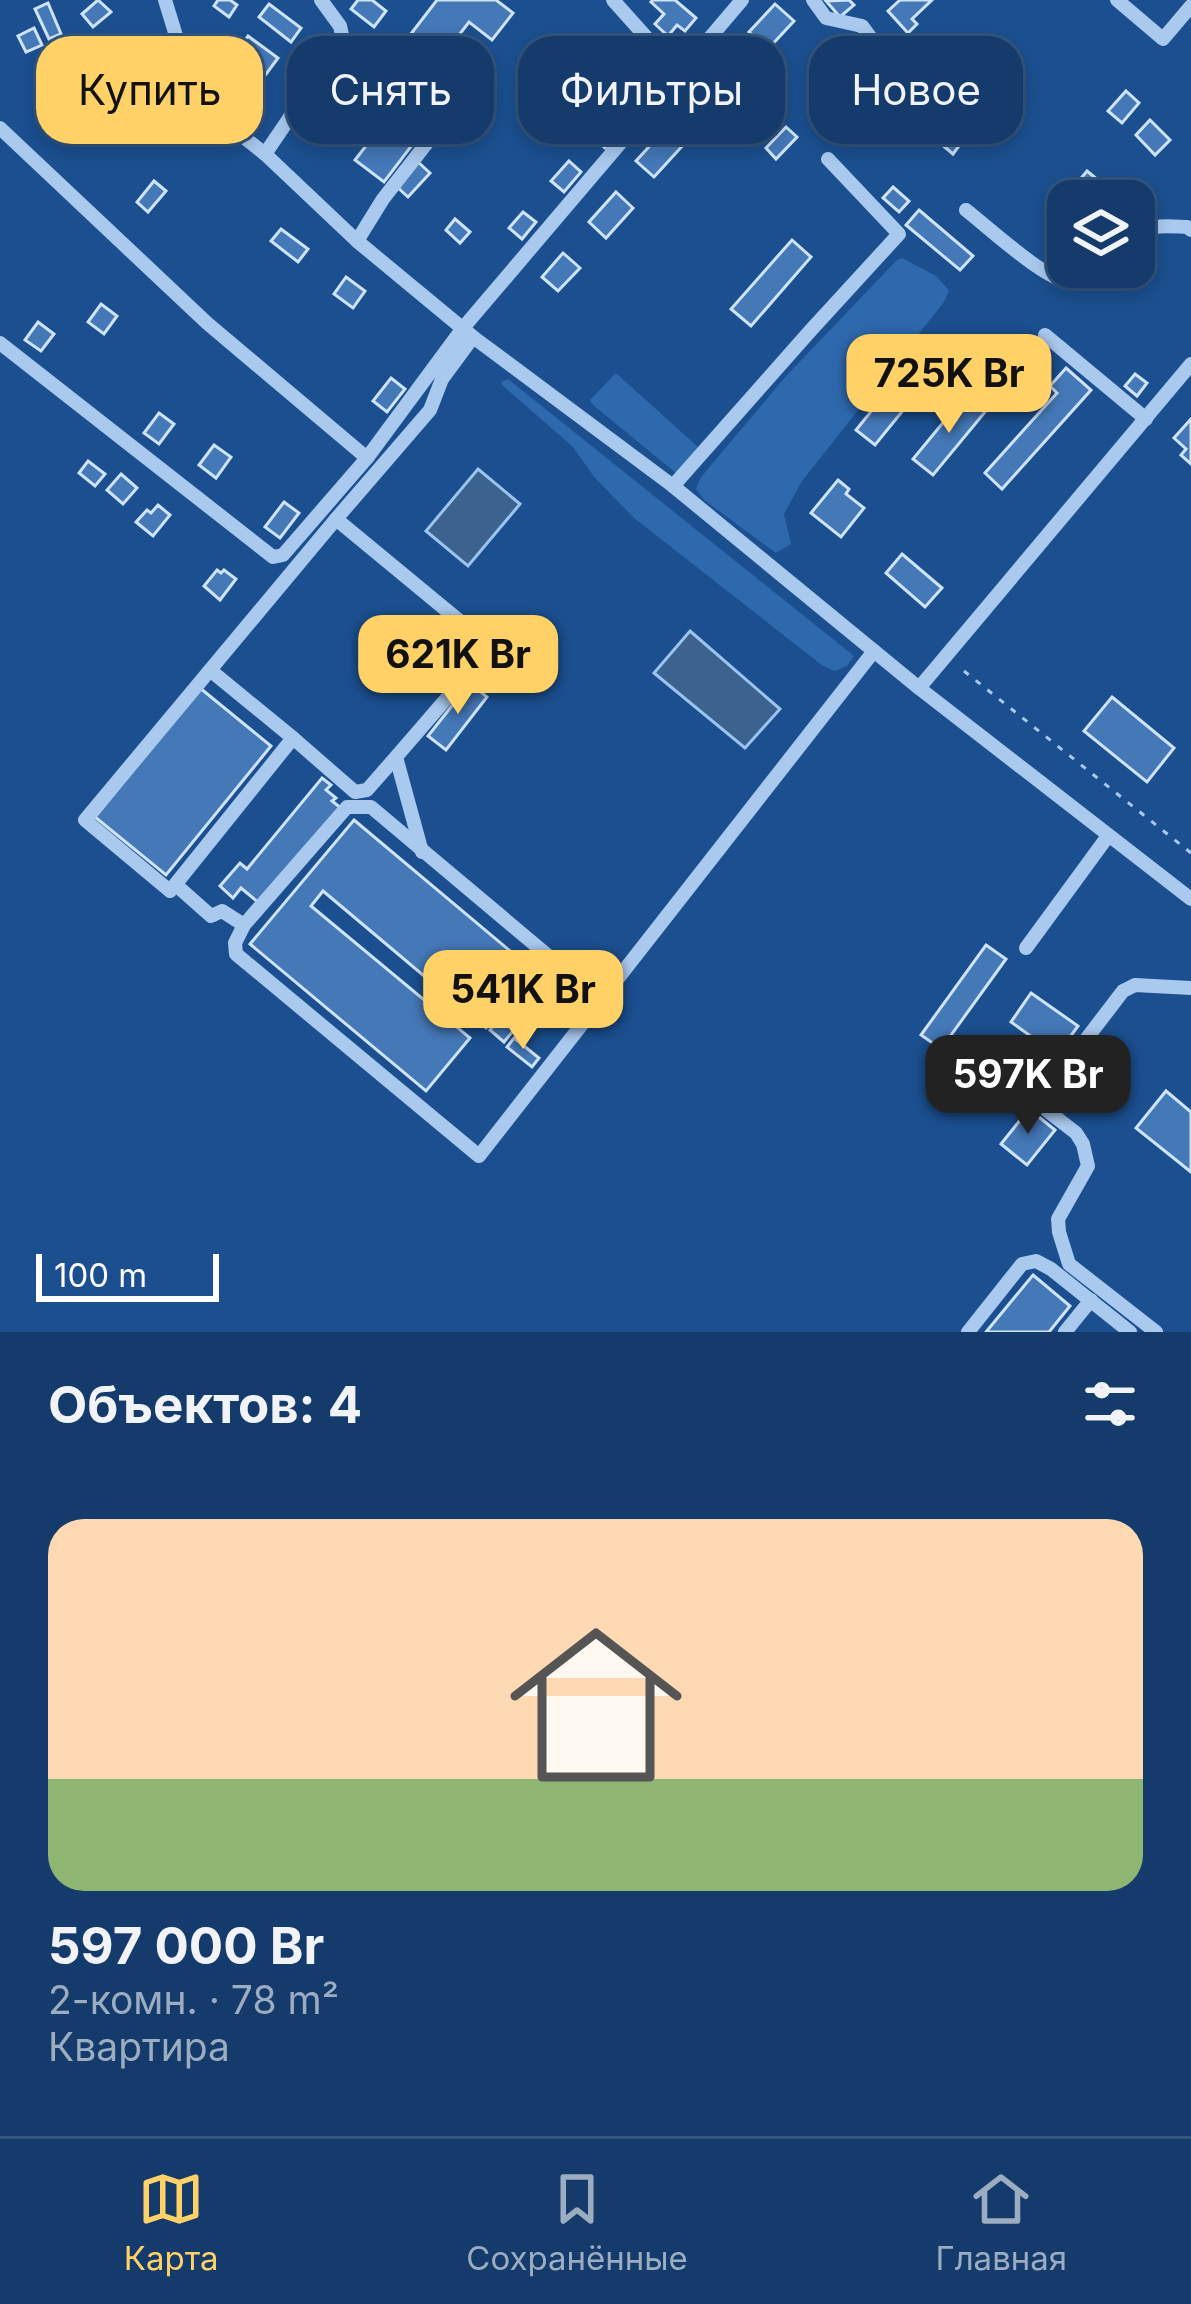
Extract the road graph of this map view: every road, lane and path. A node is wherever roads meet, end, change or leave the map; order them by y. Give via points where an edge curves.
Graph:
1 (165, 0) edge
2 (321, 0) edge
3 (614, 0) edge
4 (742, 0) edge
5 (812, 0) edge
6 (1117, 0) edge
7 (1190, 8) edge
8 (714, 34) edge
9 (646, 36) edge
10 (869, 36) edge
11 (0, 128) edge
12 (426, 144) edge
13 (623, 144) edge
14 (265, 154) junction
15 (828, 159) dead end
16 (967, 210) dead end
17 (1155, 226) edge
18 (1191, 230) edge
19 (357, 241) junction
20 (1047, 274) edge
21 (468, 333) junction
22 (1045, 335) dead end
23 (0, 343) edge
24 (1191, 364) edge
25 (1146, 419) junction
26 (367, 458) junction
27 (673, 487) junction
28 (336, 519) junction
29 (874, 651) junction
30 (210, 670) junction
31 (964, 671) dead end
32 (920, 688) junction
33 (293, 738) junction
34 (396, 757) junction
35 (1108, 836) junction
36 (422, 851) junction
37 (1191, 853) edge
38 (176, 885) junction
39 (1191, 899) edge
40 (244, 925) junction
41 (1026, 948) dead end
42 (1191, 988) edge
43 (602, 1001) junction
44 (1000, 1074) dead end
45 (1038, 1102) junction
46 (1090, 1300) junction
47 (1122, 1330) edge
48 (968, 1332) edge
49 (1065, 1332) edge
50 (1156, 1332) edge

1 - 14 street via 207,108
2 - 14 street via 344,39
3 - 9 street
4 - 8 street
5 - 10 street via 826,18 862,26
6 - 7 street via 1163,39
11 - 26 street via 207,323
12 - 19 street
13 - 21 street
14 - 19 street
15 - 27 street via 899,234
16 - 20 street
17 - 18 street
19 - 21 street
21 - 26 street
21 - 27 street
21 - 28 street via 430,410
22 - 25 street
23 - 26 street via 273,556 283,555
24 - 25 street
25 - 32 street
27 - 29 street
28 - 30 street
28 - 34 street via 491,647
29 - 32 street
29 - 43 street
30 - 33 street
30 - 38 street via 85,820 170,891
31 - 37 path
32 - 35 street
33 - 34 street via 355,792 367,790
33 - 38 street
34 - 36 street
35 - 39 street
35 - 41 street
36 - 40 street via 370,806 347,807
36 - 43 street
38 - 40 street via 211,916 222,910
40 - 43 street via 236,954 479,1156
42 - 45 street via 1123,991
44 - 45 street
45 - 50 street via 1084,1144 1088,1166 1058,1220 1069,1264
46 - 47 street
46 - 48 street via 1052,1269 1022,1264
46 - 49 street

